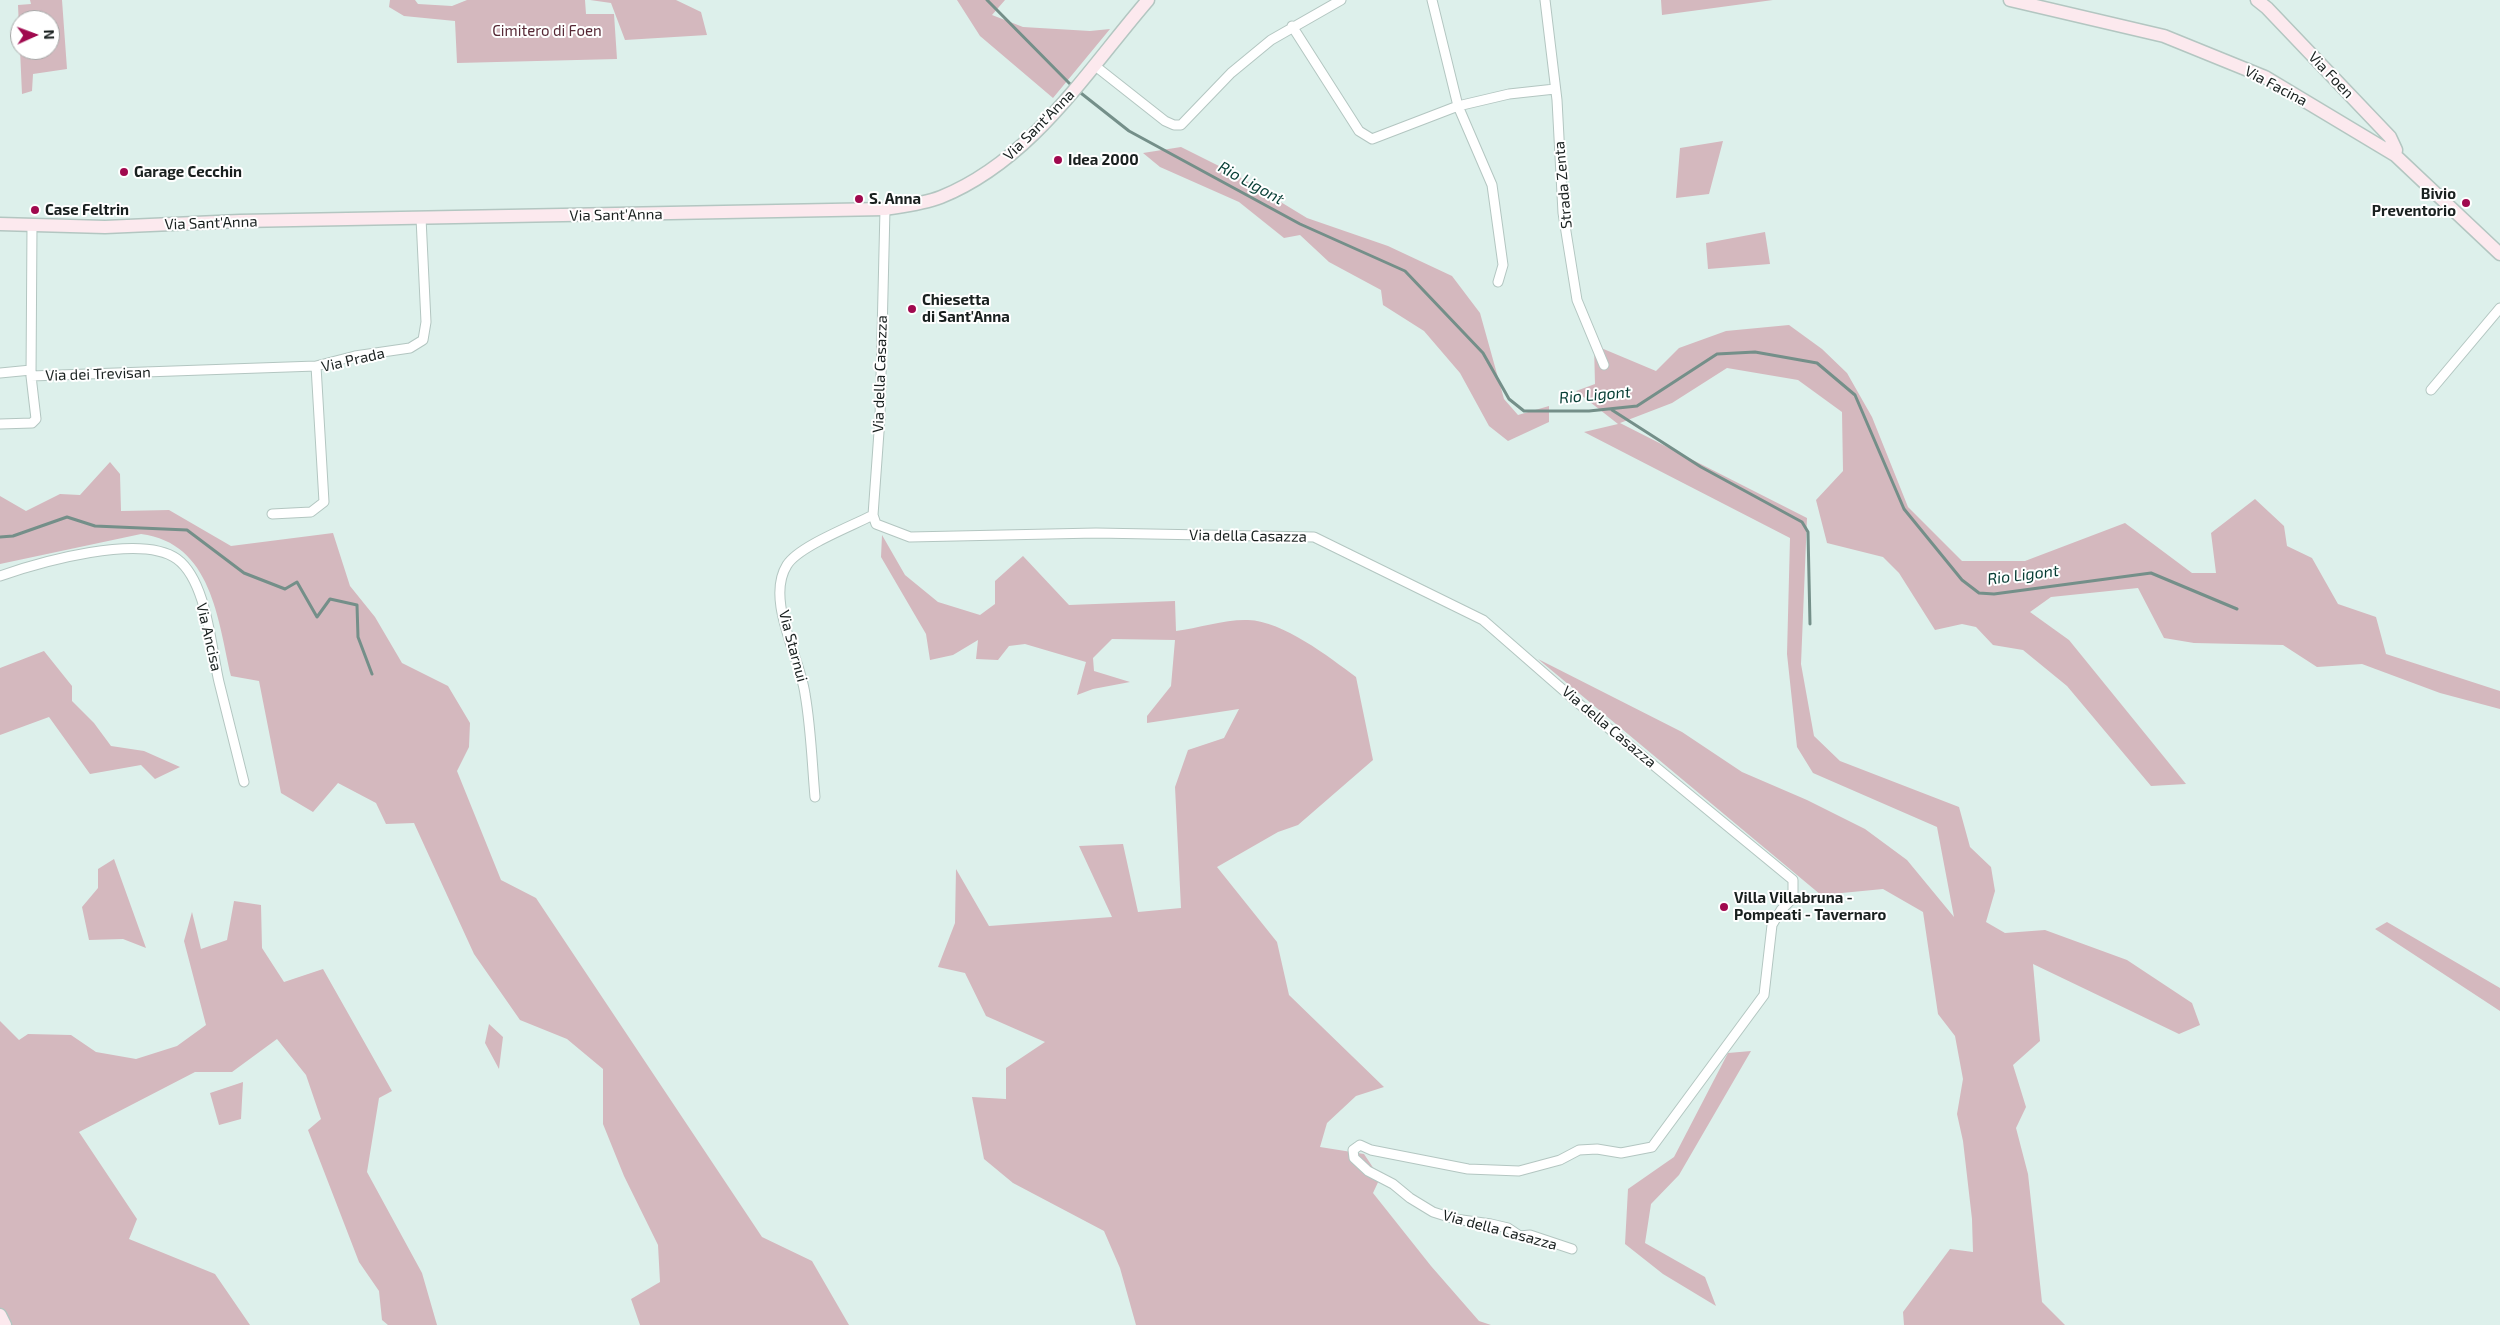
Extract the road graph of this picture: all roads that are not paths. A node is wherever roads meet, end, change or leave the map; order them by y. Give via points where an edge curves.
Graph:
1 (1148, 0) edge
2 (1341, 0) edge
3 (1432, 0) edge
4 (1545, 0) edge
5 (2010, 0) edge
6 (2257, 0) edge
7 (1292, 26) junction
8 (1094, 64) junction
9 (1555, 89) junction
10 (1458, 106) junction
11 (2395, 155) junction
12 (885, 209) junction
13 (421, 218) junction
14 (0, 224) edge
15 (32, 226) junction
16 (2500, 254) edge
17 (1498, 282) dead end
18 (2500, 308) edge
19 (1604, 364) dead end
20 (316, 366) junction
21 (0, 373) edge
22 (31, 373) junction
23 (2431, 390) dead end
24 (0, 424) edge
25 (272, 514) dead end
26 (873, 515) junction
27 (0, 576) edge
28 (244, 782) dead end
29 (815, 797) dead end
30 (1572, 1249) dead end
31 (0, 1315) edge
32 (5, 1325) edge

1 - 8 main road, Via Sant'Anna
2 - 7 street
3 - 10 street
4 - 9 street, Strada Zenta
5 - 11 main road, Via Facina via 2164,36 2265,77
6 - 11 main road, Via Foen via 2390,137
7 - 8 street via 1231,73 1181,125 1170,124
7 - 10 street via 1359,131 1368,138 1377,138
8 - 12 main road, Via Sant'Anna via 1043,125 1006,160 940,197
9 - 10 street via 1510,94
9 - 19 street, Strada Zenta via 1563,213 1577,300
10 - 17 street via 1492,185 1503,265
11 - 16 main road, Via Facina
12 - 13 main road, Via Sant'Anna
12 - 26 street, Via della Casazza via 880,418
13 - 15 main road, Via Sant'Anna via 105,227
13 - 20 street, Via Prada via 426,322 423,340 410,348
14 - 15 main road, Via Sant'Anna
15 - 22 street, Via dei Trevisan
18 - 23 street
20 - 22 street, Via dei Trevisan
20 - 25 street, Via Prada via 324,502 312,512
21 - 22 street
22 - 24 street via 36,419 32,423
26 - 29 street, Via Starnui via 806,548 788,564 780,584 782,618 805,693
26 - 30 street, Via della Casazza via 876,524 910,537 1096,533 1314,537 1482,620 1793,880 1793,898 1772,925 1764,995 1652,1147 1621,1153 1579,1150 1560,1160 1519,1171 1468,1169 1360,1145 1352,1150 1354,1158 1368,1171 1433,1212 1508,1228 1520,1236 1530,1235
27 - 28 street, Via Ancisa via 21,568 119,547 152,548 177,559 194,581 207,616
31 - 32 main road

